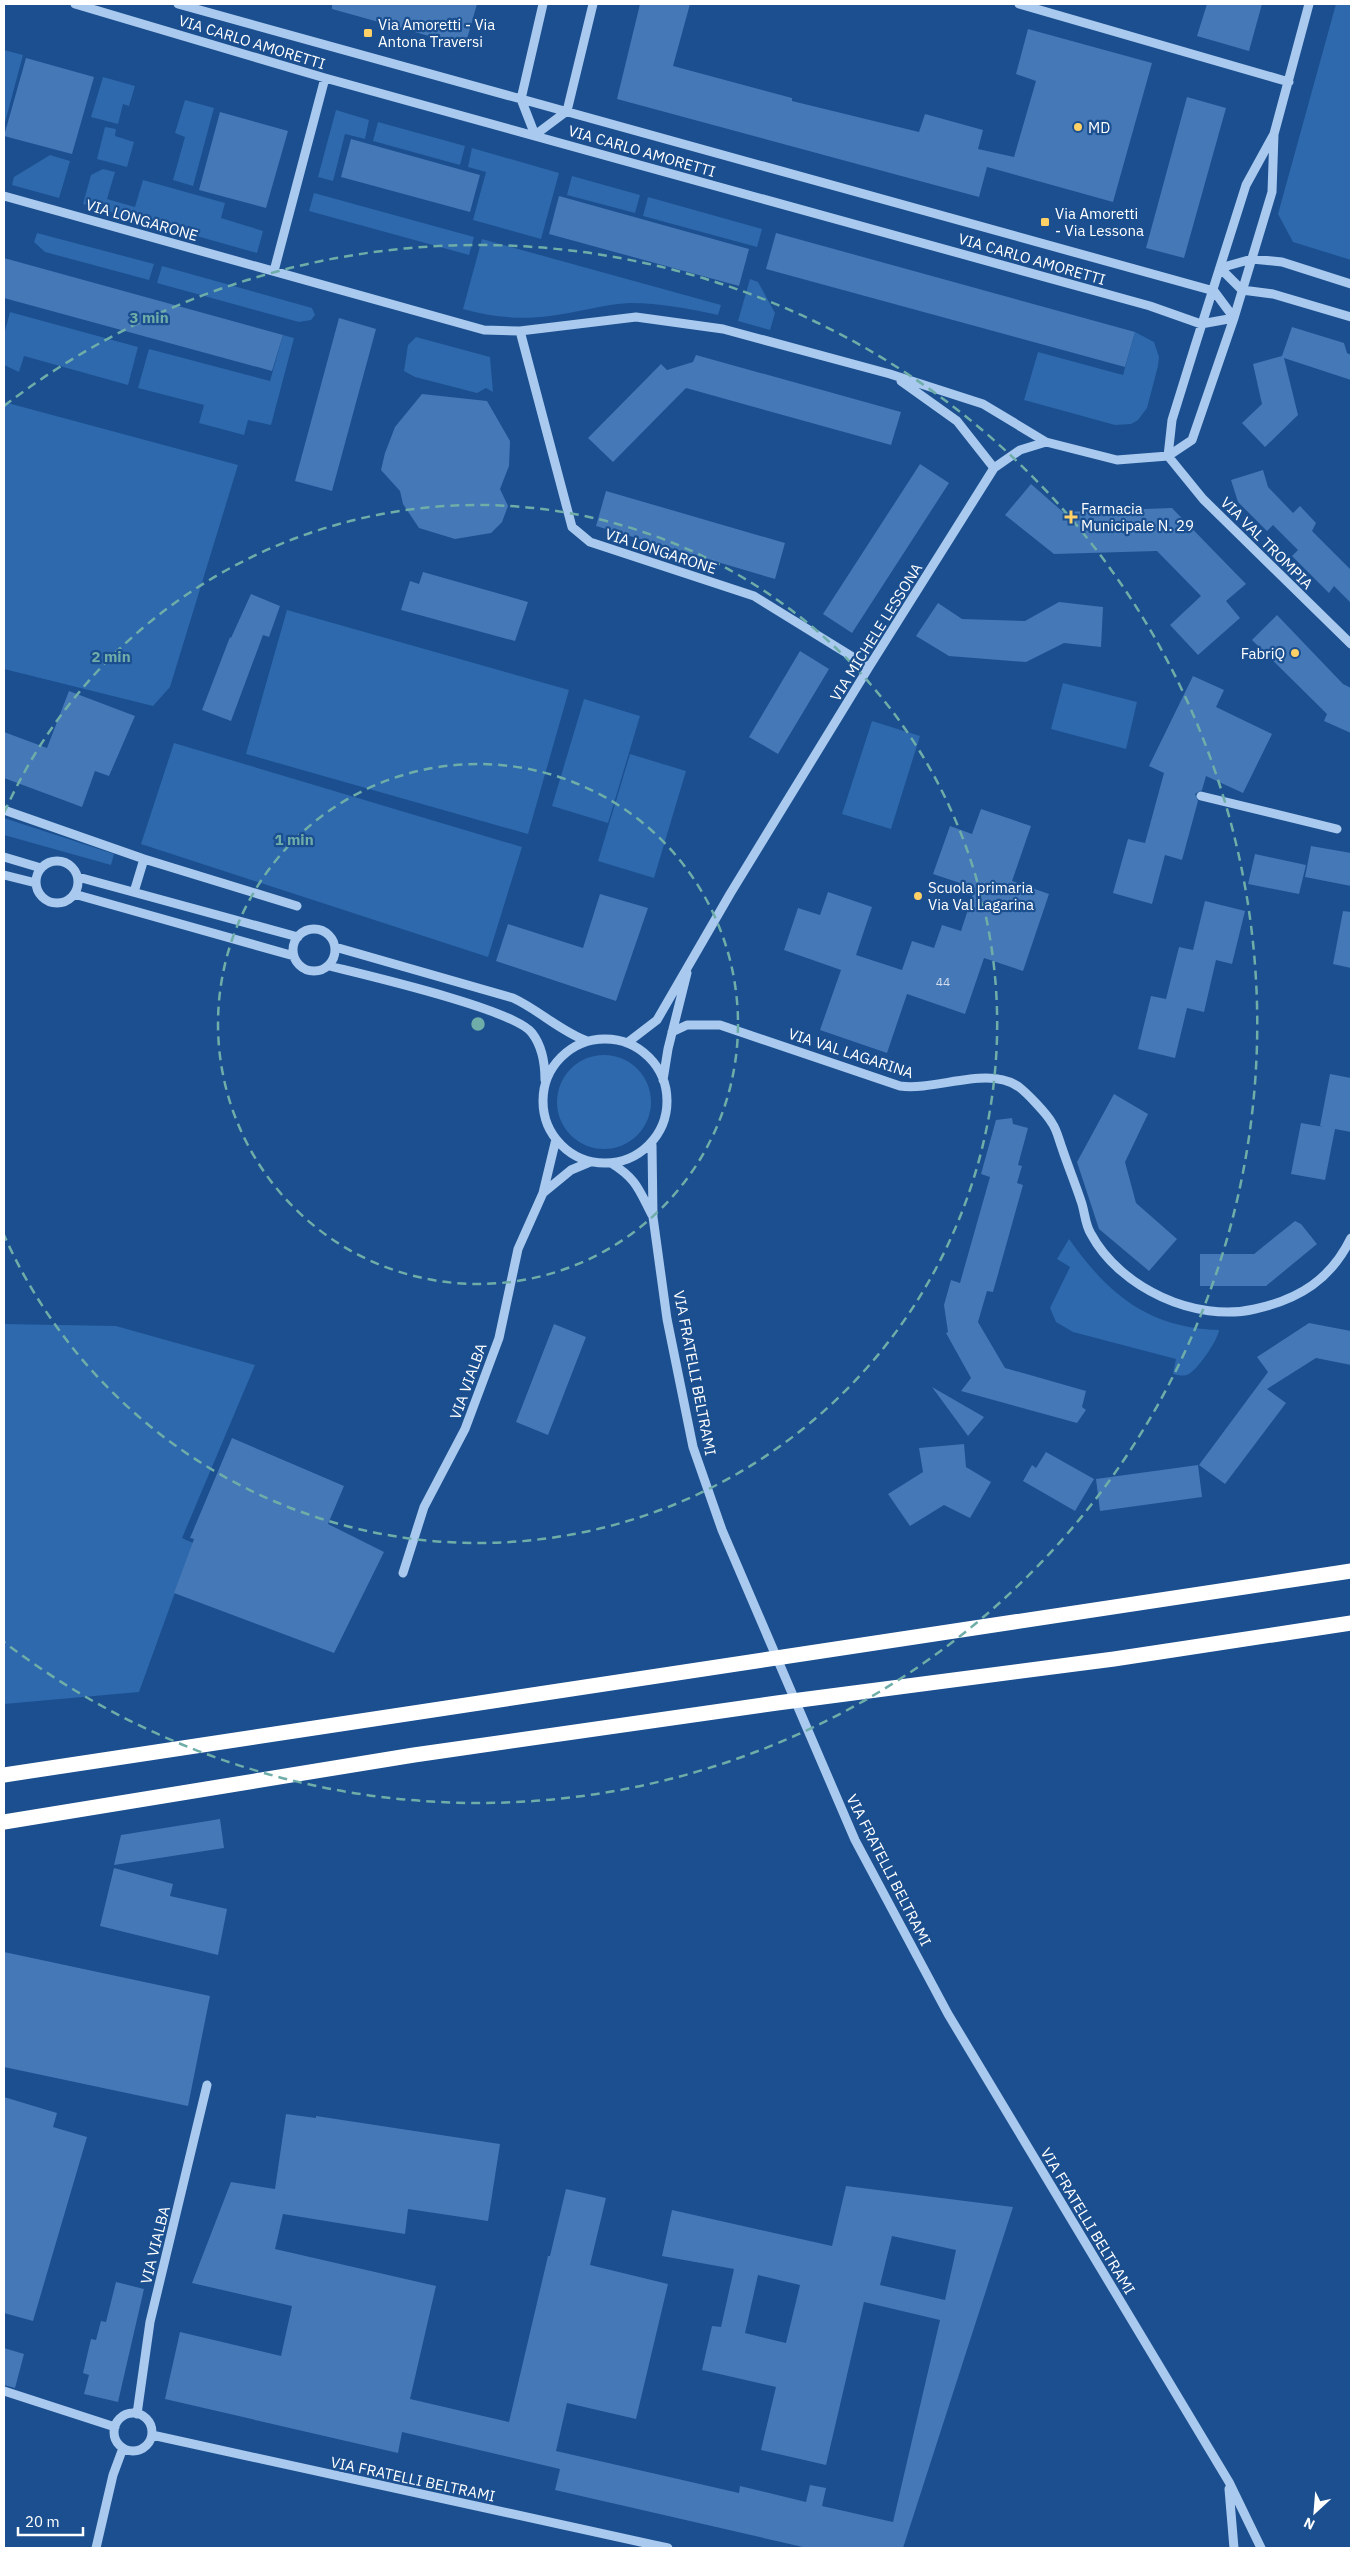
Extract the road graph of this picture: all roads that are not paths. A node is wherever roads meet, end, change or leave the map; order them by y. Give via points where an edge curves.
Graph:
1 (75, 4) edge
2 (178, 4) edge
3 (542, 4) edge
4 (593, 4) edge
5 (1019, 4) edge
6 (1309, 4) edge
7 (325, 78) junction
8 (1289, 82) junction
9 (520, 99) junction
10 (567, 110) junction
11 (1274, 134) junction
12 (535, 135) junction
13 (4, 196) edge
14 (1252, 259) junction
15 (1220, 268) junction
16 (274, 271) junction
17 (1351, 284) edge
18 (1242, 290) junction
19 (1214, 291) junction
20 (1351, 317) edge
21 (1234, 318) junction
22 (1202, 324) junction
23 (520, 331) junction
24 (890, 374) junction
25 (1046, 442) junction
26 (1168, 456) junction
27 (994, 468) junction
28 (1351, 644) edge
29 (869, 667) junction
30 (1202, 796) dead end
31 (4, 810) edge
32 (1337, 829) dead end
33 (4, 857) edge
34 (144, 859) junction
35 (41, 868) junction
36 (4, 875) edge
37 (78, 877) junction
38 (36, 883) junction
39 (134, 892) junction
40 (74, 894) junction
41 (297, 906) dead end
42 (298, 937) junction
43 (335, 948) junction
44 (294, 956) junction
45 (329, 966) junction
46 (688, 968) junction
47 (672, 1032) junction
48 (587, 1041) junction
49 (628, 1043) junction
50 (663, 1081) junction
51 (545, 1082) junction
52 (556, 1139) junction
53 (652, 1145) junction
54 (590, 1162) junction
55 (611, 1163) junction
56 (543, 1193) junction
57 (653, 1217) junction
58 (1351, 1238) edge
59 (1351, 1572) edge
60 (403, 1573) dead end
61 (1351, 1623) edge
62 (4, 1775) edge
63 (4, 1822) edge
64 (207, 2086) dead end
65 (4, 2391) edge
66 (137, 2414) junction
67 (115, 2427) junction
68 (152, 2435) junction
69 (123, 2448) junction
70 (1228, 2482) junction
71 (96, 2548) edge
72 (668, 2548) edge
73 (1234, 2548) edge
74 (1261, 2548) edge

1 - 7 street, VIA CARLO AMORETTI
2 - 9 street, VIA CARLO AMORETTI
3 - 9 street
4 - 10 street
5 - 8 street
6 - 8 street
7 - 12 street, VIA CARLO AMORETTI
7 - 16 street
8 - 11 street
9 - 10 street, VIA CARLO AMORETTI
9 - 12 street
10 - 12 street
10 - 19 street, VIA CARLO AMORETTI
11 - 14 street via 1272,192
11 - 15 street via 1246,185
12 - 22 street, VIA CARLO AMORETTI
13 - 16 street, VIA LONGARONE
14 - 15 street
14 - 17 street via 1282,262
14 - 18 street
15 - 18 street
15 - 19 street
16 - 23 street, VIA LONGARONE via 484,330
18 - 20 street via 1273,294
18 - 21 street
19 - 21 street
19 - 22 street
21 - 22 street
21 - 26 street via 1192,440
22 - 26 street via 1172,420
23 - 24 street, VIA LONGARONE via 636,317 725,329
23 - 29 street, VIA LONGARONE via 572,526 590,542 754,596
24 - 25 street, VIA LONGARONE via 983,404
24 - 27 street, VIA LONGARONE via 957,421
25 - 26 street via 1117,460
25 - 27 street, VIA MICHELE LESSONA via 1020,450
26 - 28 street, VIA VAL TROMPIA via 1204,499
27 - 29 street, VIA MICHELE LESSONA
29 - 46 street, VIA MICHELE LESSONA
30 - 32 street
31 - 34 street
33 - 35 street
34 - 39 street
34 - 41 street
35 - 37 street via 49,862 62,861 74,868
35 - 38 street
36 - 38 street
37 - 39 street
37 - 40 street via 78,888
38 - 40 street via 38,891 48,901 62,902
39 - 42 street
40 - 44 street
42 - 43 street via 306,931 319,930 331,937
42 - 44 street via 293,946
43 - 45 street via 335,956
43 - 48 street via 513,998 571,1035
44 - 45 street via 305,970 319,971
45 - 51 street via 507,1017 531,1032 545,1065
46 - 47 street, VIA MICHELE LESSONA
46 - 49 street, VIA MICHELE LESSONA via 654,1024
47 - 50 street, VIA MICHELE LESSONA
47 - 58 street, VIA VAL LAGARINA via 687,1025 720,1024 900,1086 920,1088 995,1078 1019,1087 1052,1123 1090,1233 1104,1255 1167,1302 1206,1311 1241,1313 1271,1306 1299,1295 1319,1281 1341,1258
48 - 49 street
48 - 51 street via 568,1050 554,1064
49 - 50 street via 645,1053 659,1069
50 - 53 street via 667,1109 662,1128
51 - 52 street via 546,1122
52 - 54 street via 570,1153
52 - 56 street, VIA VIALBA
53 - 55 street via 632,1158
53 - 57 street, VIA FRATELLI BELTRAMI
54 - 55 street
54 - 56 street, VIA VIALBA via 571,1170
55 - 57 street, VIA FRATELLI BELTRAMI via 636,1182
56 - 60 street, VIA VIALBA via 518,1249 496,1347 465,1429 424,1507
57 - 70 street, VIA FRATELLI BELTRAMI via 667,1319 693,1447 722,1530 855,1840 948,2014
59 - 62 highway
61 - 63 highway via 1114,1659 414,1755
64 - 66 street, VIA VIALBA via 152,2314
65 - 67 street
66 - 67 street via 122,2416
66 - 68 street via 150,2422
67 - 69 street via 116,2439
68 - 69 street via 141,2450
68 - 72 street, VIA FRATELLI BELTRAMI
69 - 71 street
70 - 73 street, VIA FRATELLI BELTRAMI
70 - 74 street, VIA FRATELLI BELTRAMI

